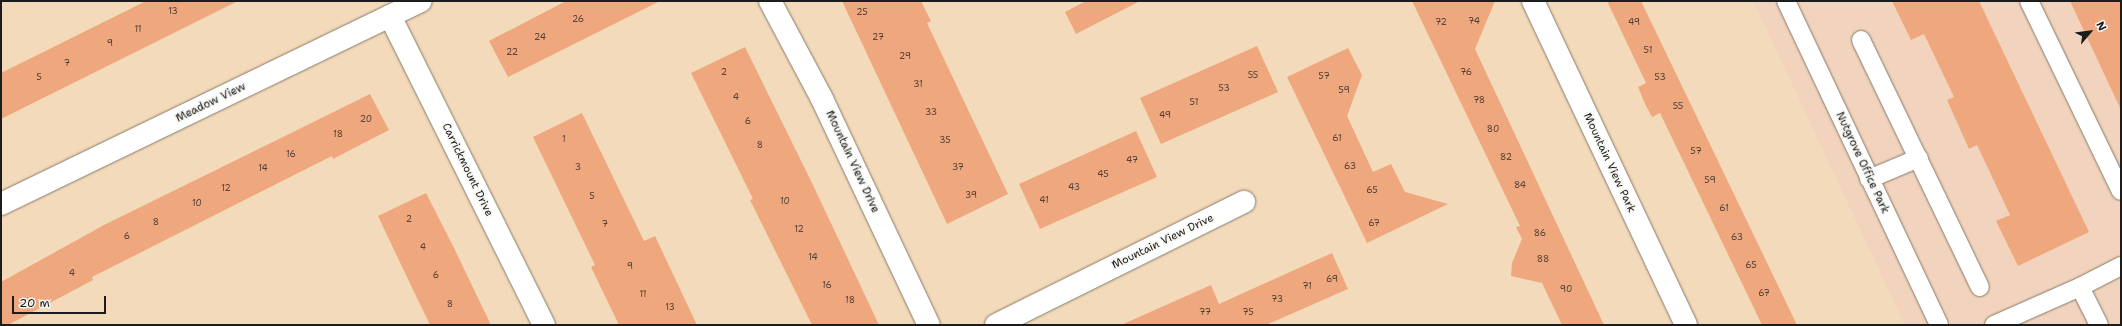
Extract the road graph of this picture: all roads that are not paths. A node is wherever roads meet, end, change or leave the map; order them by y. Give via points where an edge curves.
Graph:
1 (420, 1) edge
2 (770, 1) edge
3 (1533, 1) edge
4 (2029, 1) edge
5 (1792, 3) edge
6 (390, 16) junction
7 (1861, 40) dead end
8 (1919, 158) junction
9 (1869, 179) junction
10 (2121, 191) edge
11 (1244, 202) dead end
12 (1, 204) edge
13 (2121, 266) edge
14 (1980, 287) dead end
15 (2080, 287) junction
16 (544, 325) edge
17 (929, 325) edge
18 (996, 325) edge
19 (1686, 325) edge
20 (1939, 325) edge
21 (1994, 325) edge
22 (2099, 325) edge

1 - 6 street, Meadow View
2 - 17 street, Mountain View Drive via 822,99
3 - 19 street, Mountain View Park
4 - 10 lane
5 - 9 lane, Nutgrove Office Park
6 - 12 street, Meadow View
6 - 16 street, Carrickmount Drive
7 - 8 lane
8 - 9 lane
8 - 14 lane
9 - 20 lane, Nutgrove Office Park
11 - 18 street, Mountain View Drive
13 - 15 lane
15 - 21 lane
15 - 22 lane

